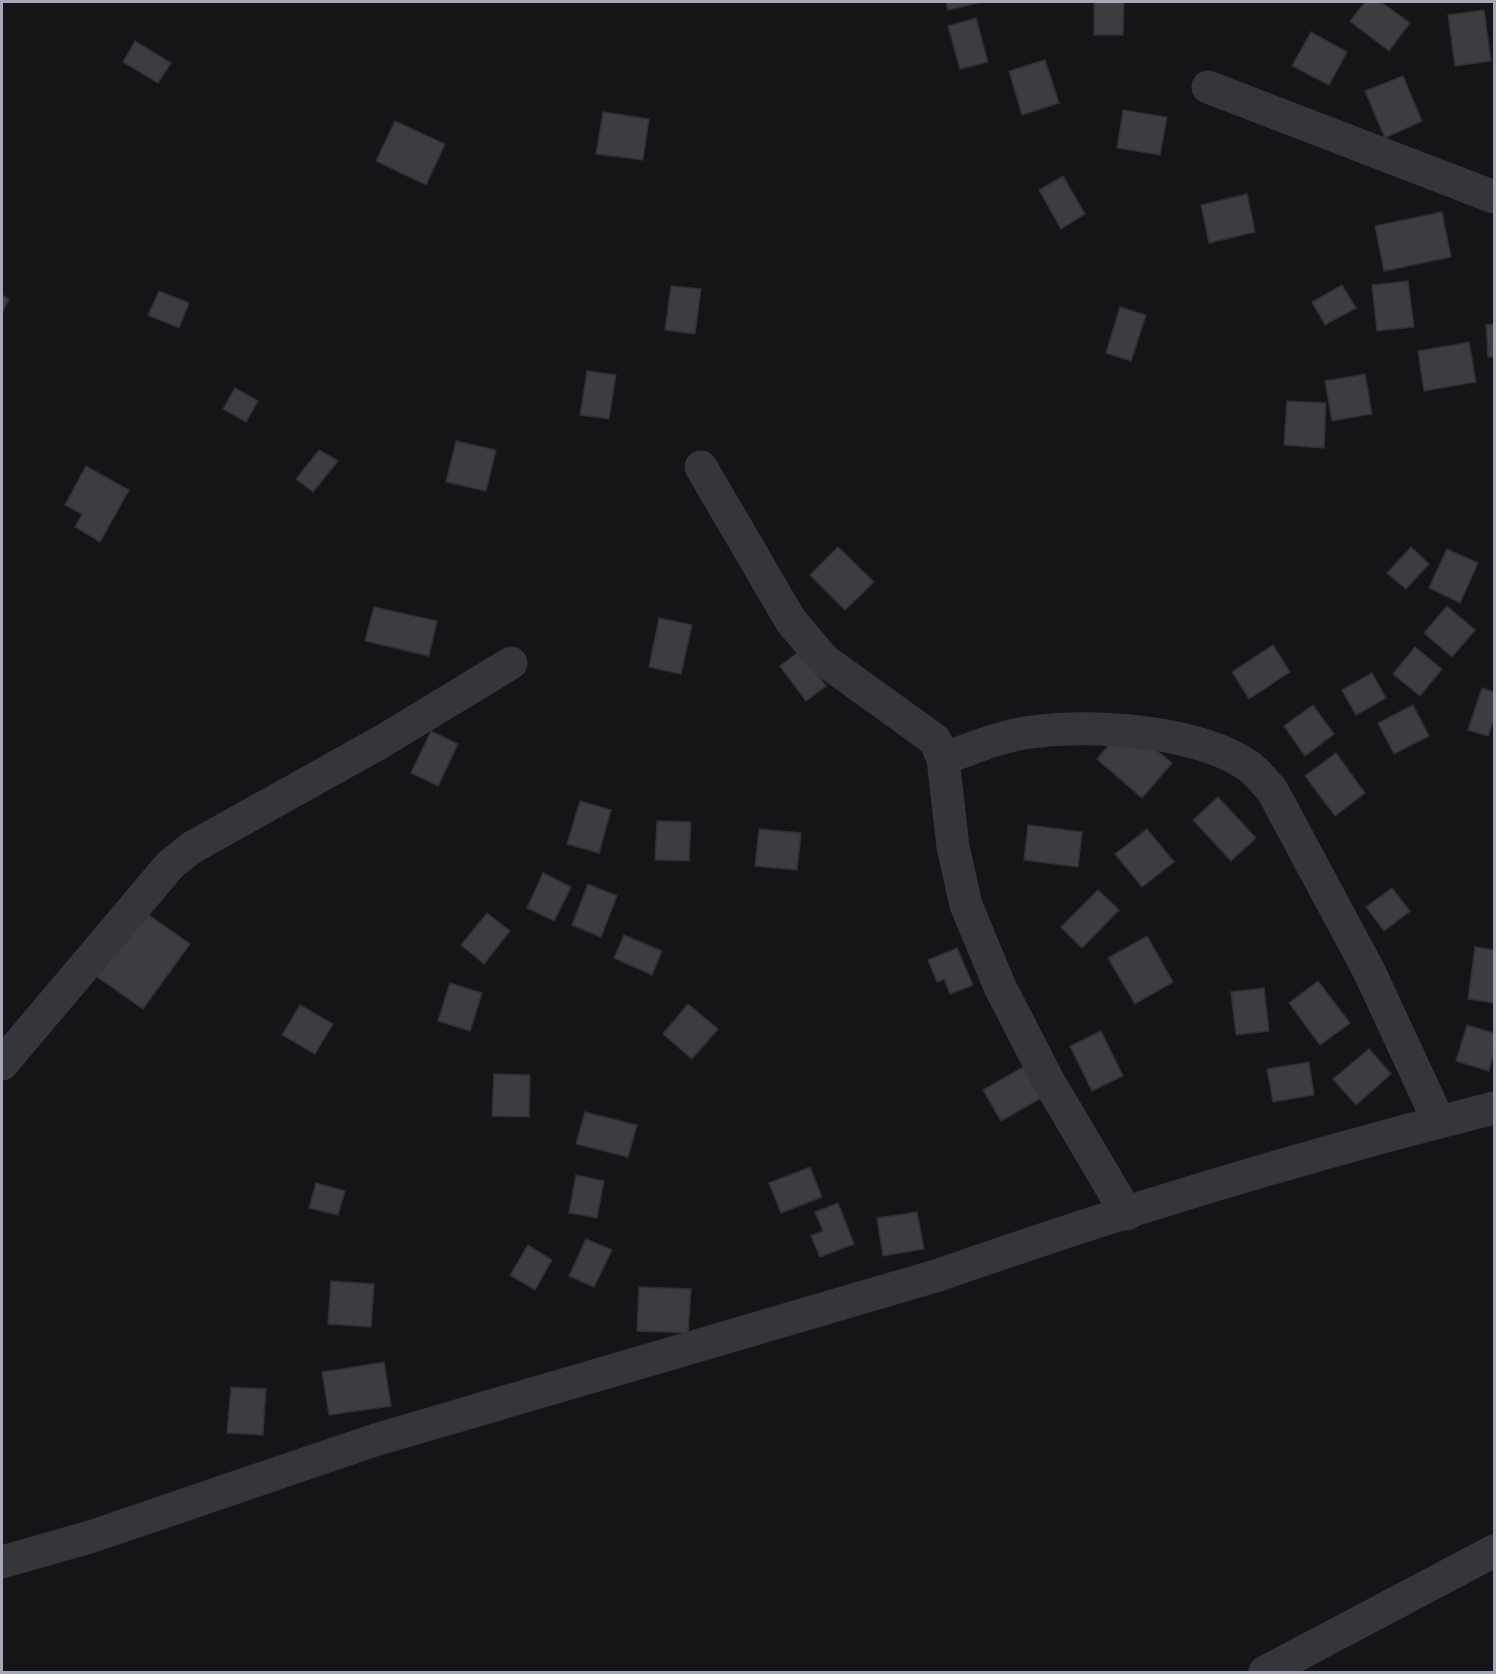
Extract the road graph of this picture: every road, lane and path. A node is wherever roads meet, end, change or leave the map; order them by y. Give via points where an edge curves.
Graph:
1 (1209, 87) dead end
2 (1485, 187) edge
3 (701, 467) dead end
4 (511, 663) dead end
5 (944, 759) junction
6 (2, 1064) edge
7 (1494, 1108) edge
8 (1439, 1122) junction
9 (1126, 1214) junction
10 (1494, 1551) edge
11 (2, 1562) edge
12 (1265, 1672) edge

1 - 2 street
3 - 5 street via 792,621 824,660 935,740
4 - 6 street via 381,742 191,848 170,865
5 - 8 street via 1029,732 1076,728 1126,730 1209,745 1251,767 1272,790 1353,941
5 - 9 street via 953,847 966,905 1005,998
7 - 8 street
8 - 9 street
9 - 11 street via 928,1278 375,1440 90,1537
10 - 12 street

